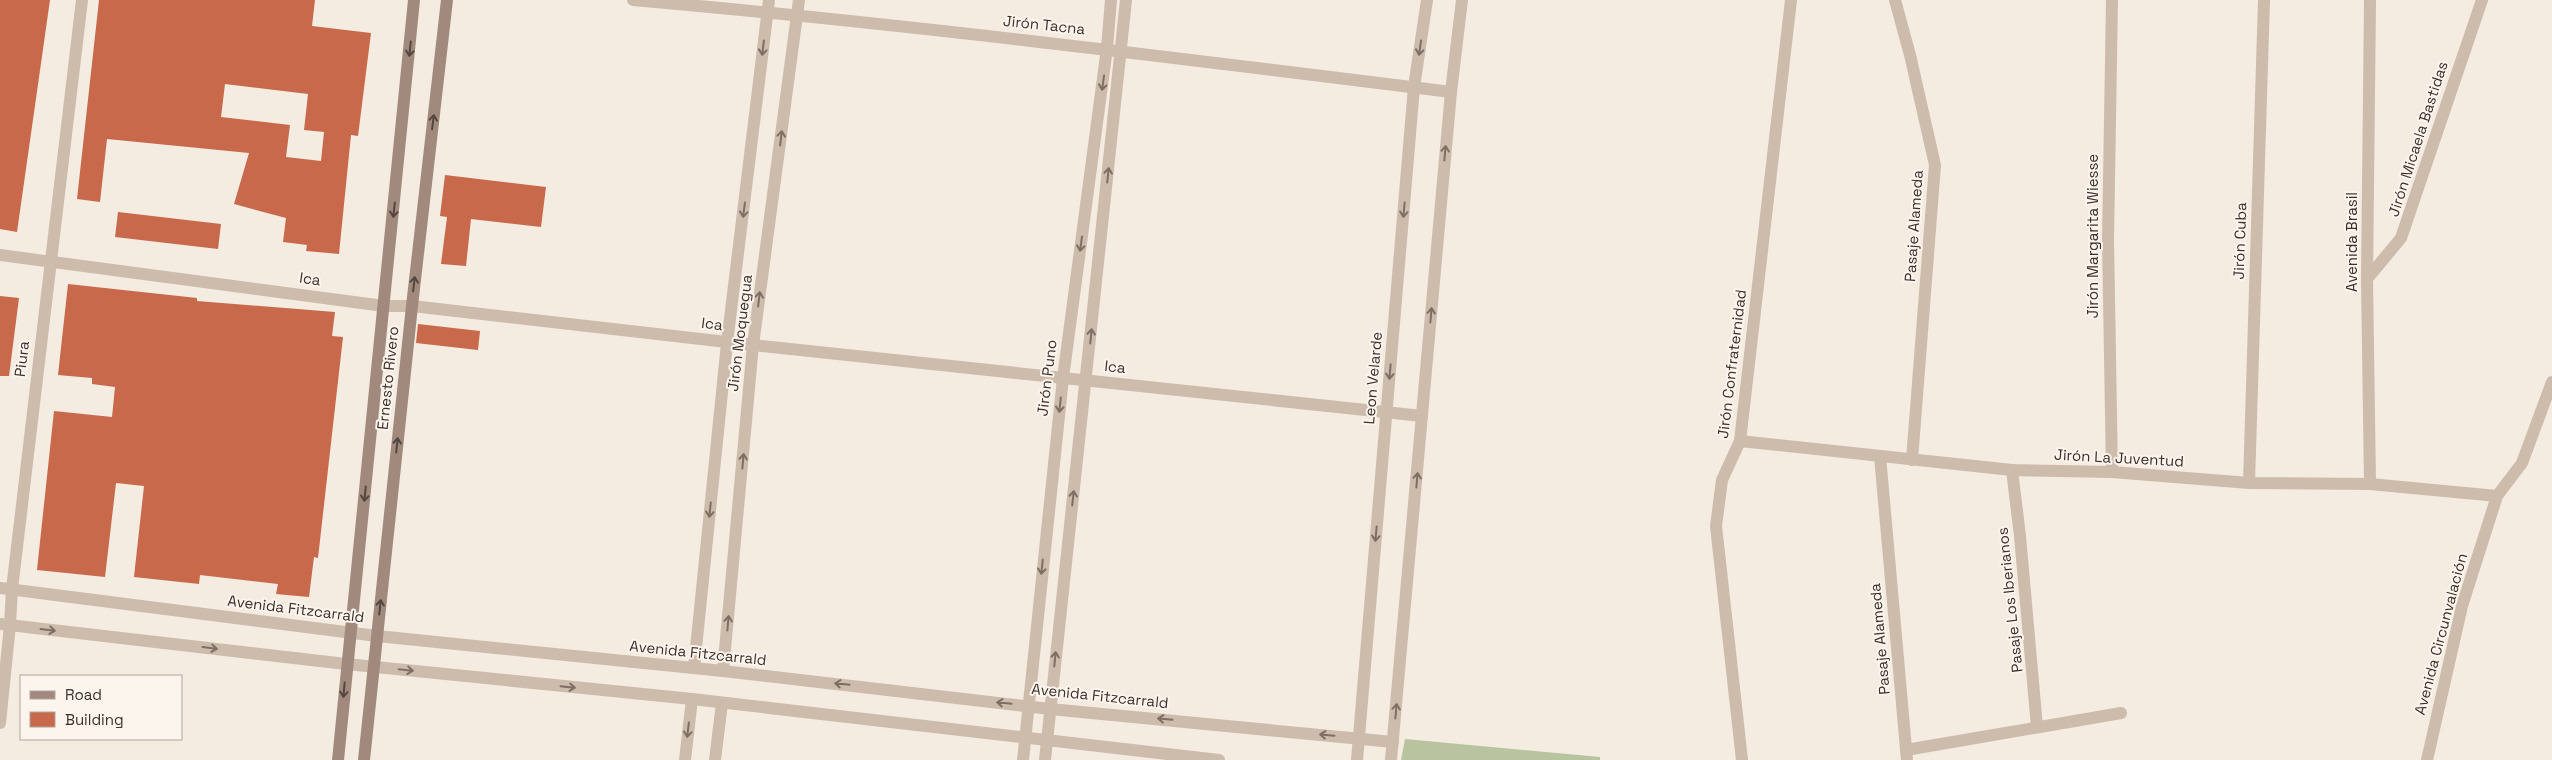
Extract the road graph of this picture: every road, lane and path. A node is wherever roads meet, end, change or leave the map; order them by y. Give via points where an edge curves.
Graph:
1 (82, 0) edge
2 (414, 0) edge
3 (447, 0) edge
4 (633, 0) edge
5 (798, 0) edge
6 (1111, 0) edge
7 (1126, 0) edge
8 (1427, 0) edge
9 (1462, 0) edge
10 (1791, 0) edge
11 (1895, 0) edge
12 (2112, 0) edge
13 (2264, 0) edge
14 (2370, 0) edge
15 (2482, 0) edge
16 (769, 6) edge
17 (797, 15) junction
18 (1107, 48) junction
19 (1122, 50) junction
20 (1414, 87) junction
21 (1451, 92) junction
22 (0, 255) edge
23 (50, 260) junction
24 (2368, 279) junction
25 (384, 306) junction
26 (412, 306) junction
27 (727, 342) junction
28 (753, 345) junction
29 (1063, 378) junction
30 (1086, 381) junction
31 (2552, 382) edge
32 (1386, 412) junction
33 (1422, 416) junction
34 (1740, 441) junction
35 (1880, 456) junction
36 (1912, 460) junction
37 (2012, 470) junction
38 (2112, 472) junction
39 (2249, 483) junction
40 (2370, 484) junction
41 (2497, 496) junction
42 (6, 589) edge
43 (5, 625) edge
44 (351, 631) junction
45 (378, 636) junction
46 (346, 664) junction
47 (373, 666) junction
48 (694, 668) junction
49 (723, 671) junction
50 (692, 699) junction
51 (722, 703) junction
52 (1027, 705) junction
53 (1050, 708) junction
54 (2121, 713) dead end
55 (0, 723) edge
56 (2037, 728) junction
57 (1359, 738) junction
58 (1025, 739) junction
59 (1047, 742) junction
60 (1393, 742) junction
61 (1906, 755) edge
62 (338, 760) edge
63 (364, 760) edge
64 (685, 760) edge
65 (715, 760) edge
66 (1023, 760) edge
67 (1045, 760) edge
68 (1219, 760) edge
69 (1357, 760) edge
70 (1391, 760) edge
71 (1742, 760) edge
72 (2427, 760) edge

1 - 23 street, Piura
2 -> 25 main road, Ernesto Rivero
26 -> 3 main road, Ernesto Rivero
4 - 16 street, Jirón Tacna
5 - 17 street, Jirón Moquegua
6 - 18 street, Jirón Puno
7 - 19 street
8 -> 20 street, Leon Velarde
9 - 21 street
10 - 34 street, Jirón Confraternidad
11 - 36 street, Pasaje Alameda via 1935,165
12 - 38 street, Jirón Margarita Wiesse via 2108,240
13 - 39 street, Jirón Cuba
14 - 24 street, Avenida Brasil
15 - 24 street, Jirón Micaela Bastidas via 2402,238
16 - 17 street, Jirón Tacna
16 -> 27 street, Jirón Moquegua
17 - 18 street, Jirón Tacna
28 -> 17 street, Jirón Moquegua
18 - 19 street, Jirón Tacna
18 -> 29 street, Jirón Puno
19 - 20 street, Jirón Tacna
30 -> 19 street
20 - 21 street, Jirón Tacna
20 -> 32 street, Leon Velarde
33 -> 21 street
22 - 23 street, Ica
23 - 25 street, Ica
23 - 42 street, Piura
24 - 40 street, Avenida Brasil
25 - 26 street, Ica
25 -> 44 main road, Ernesto Rivero
26 - 27 street, Ica
45 -> 26 main road, Ernesto Rivero
27 - 28 street, Ica
27 -> 48 street, Jirón Moquegua
28 - 29 street, Ica
49 -> 28 street, Jirón Moquegua
29 - 30 street, Ica
29 -> 52 street, Jirón Puno
30 - 32 street, Ica
53 -> 30 street
31 - 41 street, Avenida Circunvalación via 2522,463
32 - 33 street, Ica
32 -> 57 street, Leon Velarde
60 -> 33 street
34 - 35 street, Jirón La Juventud
34 - 71 street, Jirón Confraternidad via 1722,480 1716,526
35 - 36 street, Jirón La Juventud
35 - 61 street, Pasaje Alameda
36 - 37 street, Jirón La Juventud
37 - 38 street, Jirón La Juventud
37 - 56 street, Pasaje Los Iberianos
38 - 39 street, Jirón La Juventud
39 - 40 street, Jirón La Juventud
40 - 41 street, Jirón La Juventud
41 - 72 street, Avenida Circunvalación via 2462,606
42 - 43 street, Piura
42 - 44 street, Avenida Fitzcarrald
43 -> 46 street
43 - 55 street, Piura
44 - 45 street, Avenida Fitzcarrald
44 - 46 main road, Ernesto Rivero
45 - 47 main road, Ernesto Rivero
45 - 48 street, Avenida Fitzcarrald
46 - 47 street
46 -> 62 main road, Ernesto Rivero
47 -> 50 street
47 - 63 main road, Ernesto Rivero
48 - 49 street, Avenida Fitzcarrald
52 -> 49 street, Avenida Fitzcarrald
50 - 51 street
50 -> 64 street
51 - 58 street
51 - 65 street
52 - 53 street, Avenida Fitzcarrald
52 - 58 street, Jirón Puno
57 -> 53 street, Avenida Fitzcarrald
53 - 59 street
54 - 56 street
56 - 61 street
57 - 60 street, Avenida Fitzcarrald
57 - 69 street, Leon Velarde
58 - 59 street
58 - 66 street, Jirón Puno
59 - 67 street
59 - 68 street
60 - 70 street

